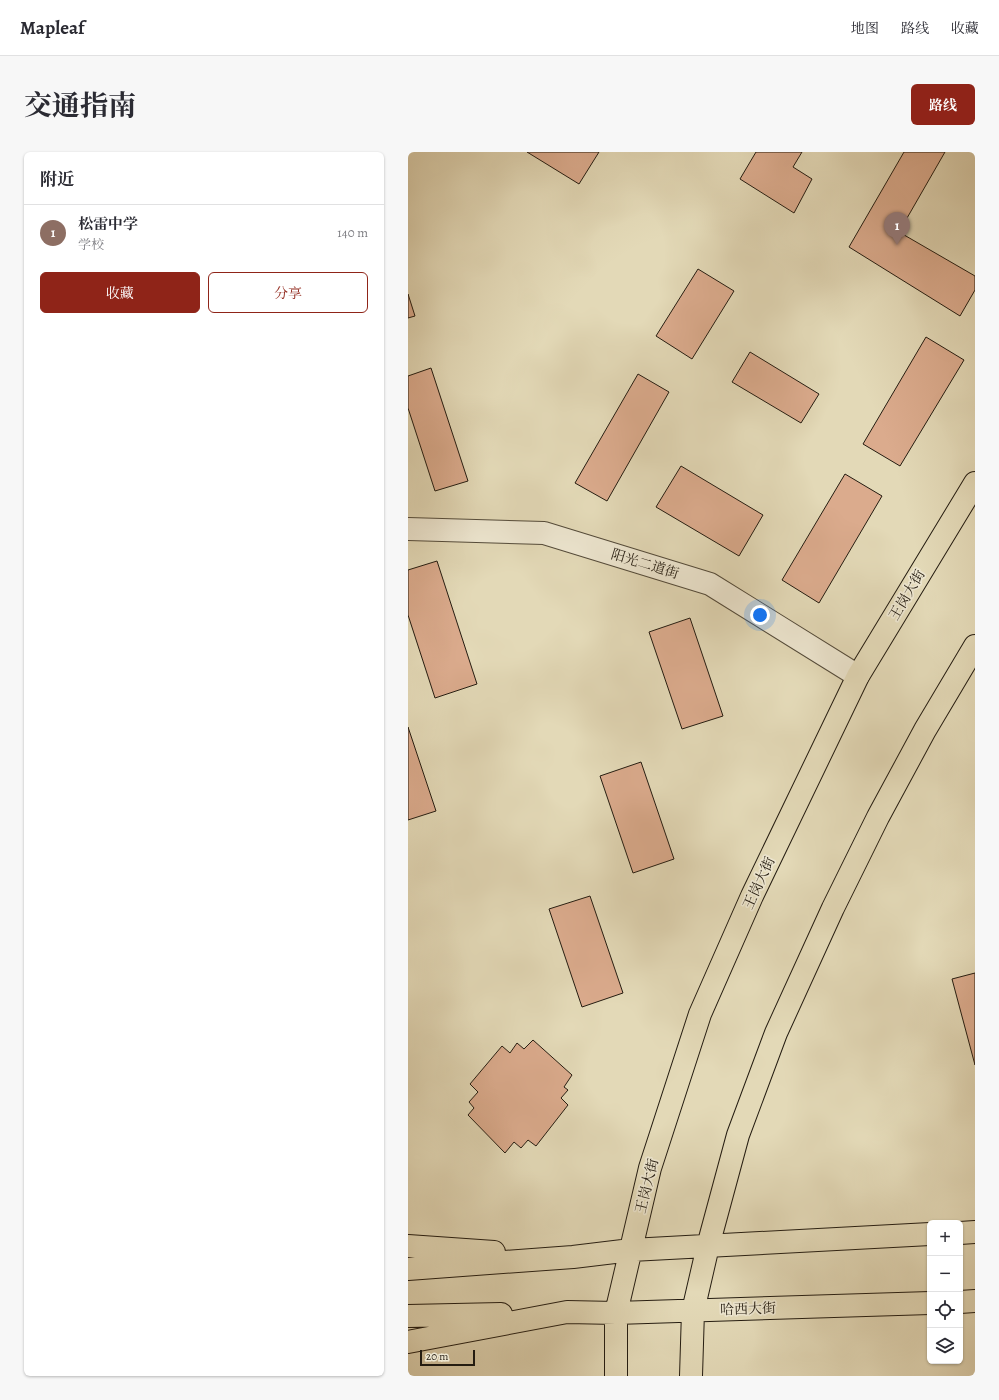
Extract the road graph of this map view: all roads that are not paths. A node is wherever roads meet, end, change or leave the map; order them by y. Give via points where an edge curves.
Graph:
1 (975, 483) edge
2 (408, 529) edge
3 (975, 646) edge
4 (858, 676) junction
5 (975, 1232) edge
6 (963, 1233) edge
7 (927, 1234) edge
8 (408, 1246) edge
9 (708, 1246) junction
10 (631, 1250) junction
11 (573, 1257) junction
12 (408, 1269) edge
13 (975, 1301) edge
14 (963, 1302) edge
15 (927, 1303) edge
16 (693, 1311) junction
17 (567, 1312) junction
18 (616, 1313) junction
19 (408, 1316) edge
20 (408, 1342) edge
21 (616, 1376) edge
22 (691, 1376) edge

1 - 4 main road, 王岗大街
2 - 4 street, 阳光二道街 via 544,533 710,584
3 - 9 main road via 925,730 878,817 776,1033 738,1135
4 - 10 main road, 王岗大街 via 752,896 700,1014 650,1168
5 - 6 main road
7 - 9 main road
8 - 11 main road
9 - 10 main road
9 - 16 main road
10 - 11 main road
10 - 18 main road, 王岗大街
11 - 12 main road
13 - 14 main road
15 - 16 main road, 哈西大街
16 - 18 main road, 哈西大街
16 - 22 main road
17 - 18 main road, 哈西大街
17 - 19 main road, 哈西大街
17 - 20 main road, 哈西大街
18 - 21 main road, 王岗大街

